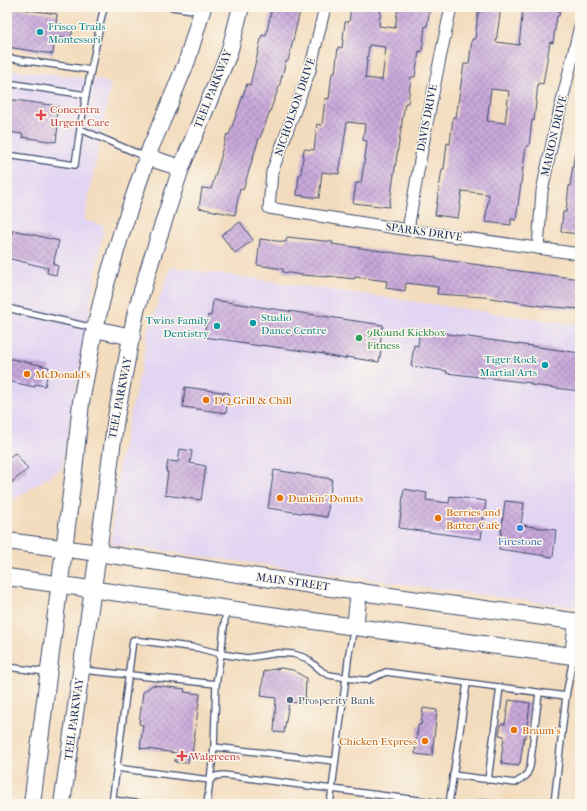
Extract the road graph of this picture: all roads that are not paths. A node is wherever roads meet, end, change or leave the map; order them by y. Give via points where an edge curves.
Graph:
1 (105, 7) edge
2 (172, 7) edge
3 (241, 7) edge
4 (325, 7) edge
5 (451, 7) edge
6 (203, 9) edge
7 (580, 26) edge
8 (7, 58) edge
9 (91, 70) junction
10 (7, 83) edge
11 (86, 95) junction
12 (80, 129) junction
13 (7, 155) edge
14 (147, 157) junction
15 (181, 168) junction
16 (269, 208) joint
17 (408, 230) junction
18 (538, 248) junction
19 (580, 254) edge
20 (7, 308) edge
21 (95, 329) junction
22 (132, 337) junction
23 (7, 541) edge
24 (65, 549) junction
25 (98, 553) junction
26 (7, 577) edge
27 (60, 584) junction
28 (92, 589) junction
29 (359, 591) junction
30 (227, 608) junction
31 (579, 622) edge
32 (7, 626) edge
33 (355, 626) junction
34 (7, 632) edge
35 (221, 654) junction
36 (576, 656) edge
37 (7, 667) edge
38 (82, 669) junction
39 (49, 673) junction
40 (128, 674) junction
41 (346, 677) junction
42 (467, 683) junction
43 (216, 684) junction
44 (500, 687) junction
45 (539, 693) junction
46 (566, 696) junction
47 (214, 747) junction
48 (334, 761) junction
49 (116, 768) junction
50 (453, 776) junction
51 (210, 780) junction
52 (488, 780) junction
53 (332, 789) junction
54 (112, 802) edge
55 (32, 804) edge
56 (62, 804) edge
57 (142, 804) edge
58 (207, 804) edge
59 (330, 804) edge
60 (449, 804) edge
61 (453, 804) edge
62 (476, 804) edge
63 (491, 804) edge
64 (554, 804) edge

1 - 9 lane
2 - 6 lane
3 - 15 main road, TEEL PARKWAY via 228,53
4 - 16 street, NICHOLSON DRIVE via 310,70 272,172
5 - 17 street, DAVIS DRIVE via 428,113
6 - 14 main road via 186,61
7 - 18 street, MARION DRIVE via 542,191
8 - 9 lane
9 - 11 lane
10 - 11 lane
11 - 12 lane
12 - 13 lane via 75,164
12 - 14 lane
14 - 15 main road
14 - 21 main road via 121,234
15 - 22 main road, TEEL PARKWAY via 136,311
16 - 17 street, SPARKS DRIVE
17 - 18 street, SPARKS DRIVE
18 - 19 street, SPARKS DRIVE
20 - 21 lane
21 - 22 main road
21 - 24 main road via 81,402
22 - 25 main road, TEEL PARKWAY via 116,416
23 - 24 main road, MAIN STREET
24 - 25 main road, MAIN STREET
24 - 27 main road
25 - 28 main road, TEEL PARKWAY
25 - 29 main road, MAIN STREET
26 - 27 main road
27 - 28 main road
27 - 39 main road
28 - 30 main road
28 - 38 main road, TEEL PARKWAY
29 - 31 main road, MAIN STREET
29 - 33 main road
30 - 33 main road
30 - 35 lane
31 - 36 main road
32 - 34 lane
33 - 36 main road
33 - 41 lane
35 - 40 lane via 198,648 133,640
35 - 41 lane via 247,658 278,653 293,654 306,658 329,675
35 - 43 lane
36 - 46 lane
37 - 39 lane
38 - 40 lane
38 - 56 main road, TEEL PARKWAY
39 - 55 main road
40 - 43 lane
40 - 49 lane
41 - 42 lane via 365,680 386,672
41 - 48 lane
42 - 44 lane
42 - 50 lane
43 - 47 lane
44 - 45 lane
44 - 52 lane
45 - 46 lane
45 - 52 lane via 530,767 526,776 515,783
46 - 64 lane
47 - 48 lane
47 - 51 lane
48 - 53 lane
49 - 51 lane
49 - 54 lane
50 - 52 lane
50 - 60 lane
51 - 53 lane via 224,775
51 - 58 lane
53 - 59 lane
53 - 60 lane
54 - 57 lane
60 - 61 lane
62 - 63 lane

